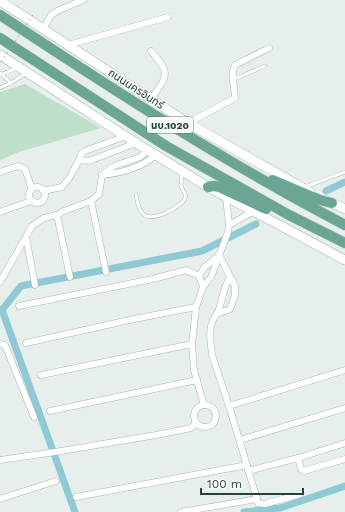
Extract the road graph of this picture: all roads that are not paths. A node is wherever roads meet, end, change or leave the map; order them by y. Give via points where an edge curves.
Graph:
1 (83, 0) edge
2 (0, 1) edge
3 (0, 15) edge
4 (168, 17) dead end
5 (43, 29) junction
6 (0, 38) edge
7 (68, 45) junction
8 (268, 48) dead end
9 (151, 50) dead end
10 (1, 58) edge
11 (265, 66) dead end
12 (19, 67) junction
13 (27, 72) junction
14 (1, 74) edge
15 (234, 79) junction
16 (11, 83) junction
17 (0, 88) edge
18 (151, 99) junction
19 (188, 123) junction
20 (126, 136) junction
21 (136, 143) junction
22 (152, 153) junction
23 (79, 160) junction
24 (0, 172) edge
25 (183, 172) junction
26 (345, 172) edge
27 (251, 174) junction
28 (102, 175) junction
29 (208, 187) junction
30 (303, 188) junction
31 (32, 189) junction
32 (43, 191) junction
33 (136, 195) dead end
34 (226, 197) junction
35 (31, 201) junction
36 (92, 201) junction
37 (332, 203) junction
38 (345, 209) edge
39 (254, 211) junction
40 (0, 212) edge
41 (57, 215) junction
42 (289, 215) junction
43 (229, 225) junction
44 (345, 225) edge
45 (26, 237) junction
46 (345, 243) edge
47 (219, 255) junction
48 (345, 260) edge
49 (106, 272) dead end
50 (199, 276) junction
51 (70, 277) dead end
52 (230, 277) junction
53 (0, 282) edge
54 (35, 285) dead end
55 (203, 287) junction
56 (18, 306) dead end
57 (196, 307) junction
58 (217, 314) junction
59 (26, 343) dead end
60 (0, 344) edge
61 (192, 344) junction
62 (345, 370) edge
63 (40, 375) dead end
64 (197, 380) junction
65 (204, 405) junction
66 (229, 406) junction
67 (345, 408) edge
68 (50, 411) dead end
69 (34, 417) dead end
70 (196, 423) junction
71 (240, 440) junction
72 (345, 443) edge
73 (298, 458) junction
74 (345, 459) edge
75 (0, 460) edge
76 (247, 468) junction
77 (56, 481) dead end
78 (300, 494) dead end
79 (76, 497) dead end
80 (0, 499) edge
81 (257, 499) junction
82 (181, 512) edge

1 - 5 street via 51,14
2 - 5 main road, ถนนนครอินทร์ / นบ.1020
3 - 27 main road, ถนนนครอินทร์ / นบ.1020 via 180,132
4 - 7 street
5 - 7 main road, ถนนนครอินทร์ / นบ.1020
6 - 42 main road, นบ.1020 via 166,146
7 - 18 main road, ถนนนครอินทร์ / นบ.1020
8 - 15 street via 235,65 232,73
9 - 18 street via 166,75
10 - 12 main road, นบ.1020
11 - 15 lane
12 - 13 main road, นบ.1020
12 - 14 lane
13 - 16 lane
13 - 20 main road, นบ.1020
14 - 16 lane
15 - 19 street via 235,98
16 - 17 lane
18 - 19 main road, ถนนนครอินทร์ / นบ.1020
19 - 30 main road, ถนนนครอินทร์ / นบ.1020
20 - 21 main road, นบ.1020
20 - 23 street via 85,151
21 - 22 main road, นบ.1020
21 - 23 street via 90,161
22 - 25 main road, นบ.1020
22 - 28 street via 114,166
22 - 28 street via 148,162 119,173
23 - 32 street via 62,187
24 - 31 street via 18,166 25,169
25 - 29 main road, นบ.1020
25 - 33 lane via 181,186 186,197 184,202 163,214 154,217 142,214
26 - 30 lane
27 - 37 main road via 278,181
27 - 44 main road, ถนนนครอินทร์ / นบ.1020
28 - 36 street via 99,194
29 - 34 main road, นบ.1020
29 - 42 main road via 219,187 270,211
30 - 37 main road, ถนนนครอินทร์ / นบ.1020
31 - 32 street via 40,188
31 - 35 street via 29,195
32 - 35 street via 44,198 41,202
34 - 39 main road, นบ.1020
34 - 43 street
35 - 40 street
36 - 41 street
36 - 49 street
37 - 38 main road, ถนนนครอินทร์ / นบ.1020
39 - 43 street
39 - 48 main road, นบ.1020
41 - 45 street via 44,218 32,226
41 - 51 street
42 - 46 main road, นบ.1020
43 - 47 street
45 - 53 street
45 - 54 street
47 - 50 street
47 - 52 street
47 - 55 street via 211,277
50 - 55 street
50 - 56 street via 186,270
52 - 58 street via 223,290
52 - 58 street via 236,291 234,300 230,309
55 - 57 street
57 - 59 street
57 - 61 street
58 - 66 street via 210,331 212,355
60 - 69 street via 5,346
61 - 63 street
61 - 64 street
62 - 66 street
64 - 65 street
64 - 68 street
65 - 70 street via 199,406 194,412
65 - 70 street via 213,409 215,418 210,426 200,426
66 - 71 street
67 - 71 street
70 - 75 street via 191,428
71 - 76 street
72 - 73 street
73 - 74 street via 304,472
73 - 76 street
76 - 79 street
76 - 81 street
77 - 80 street
78 - 81 street via 265,504 258,502
81 - 82 street

